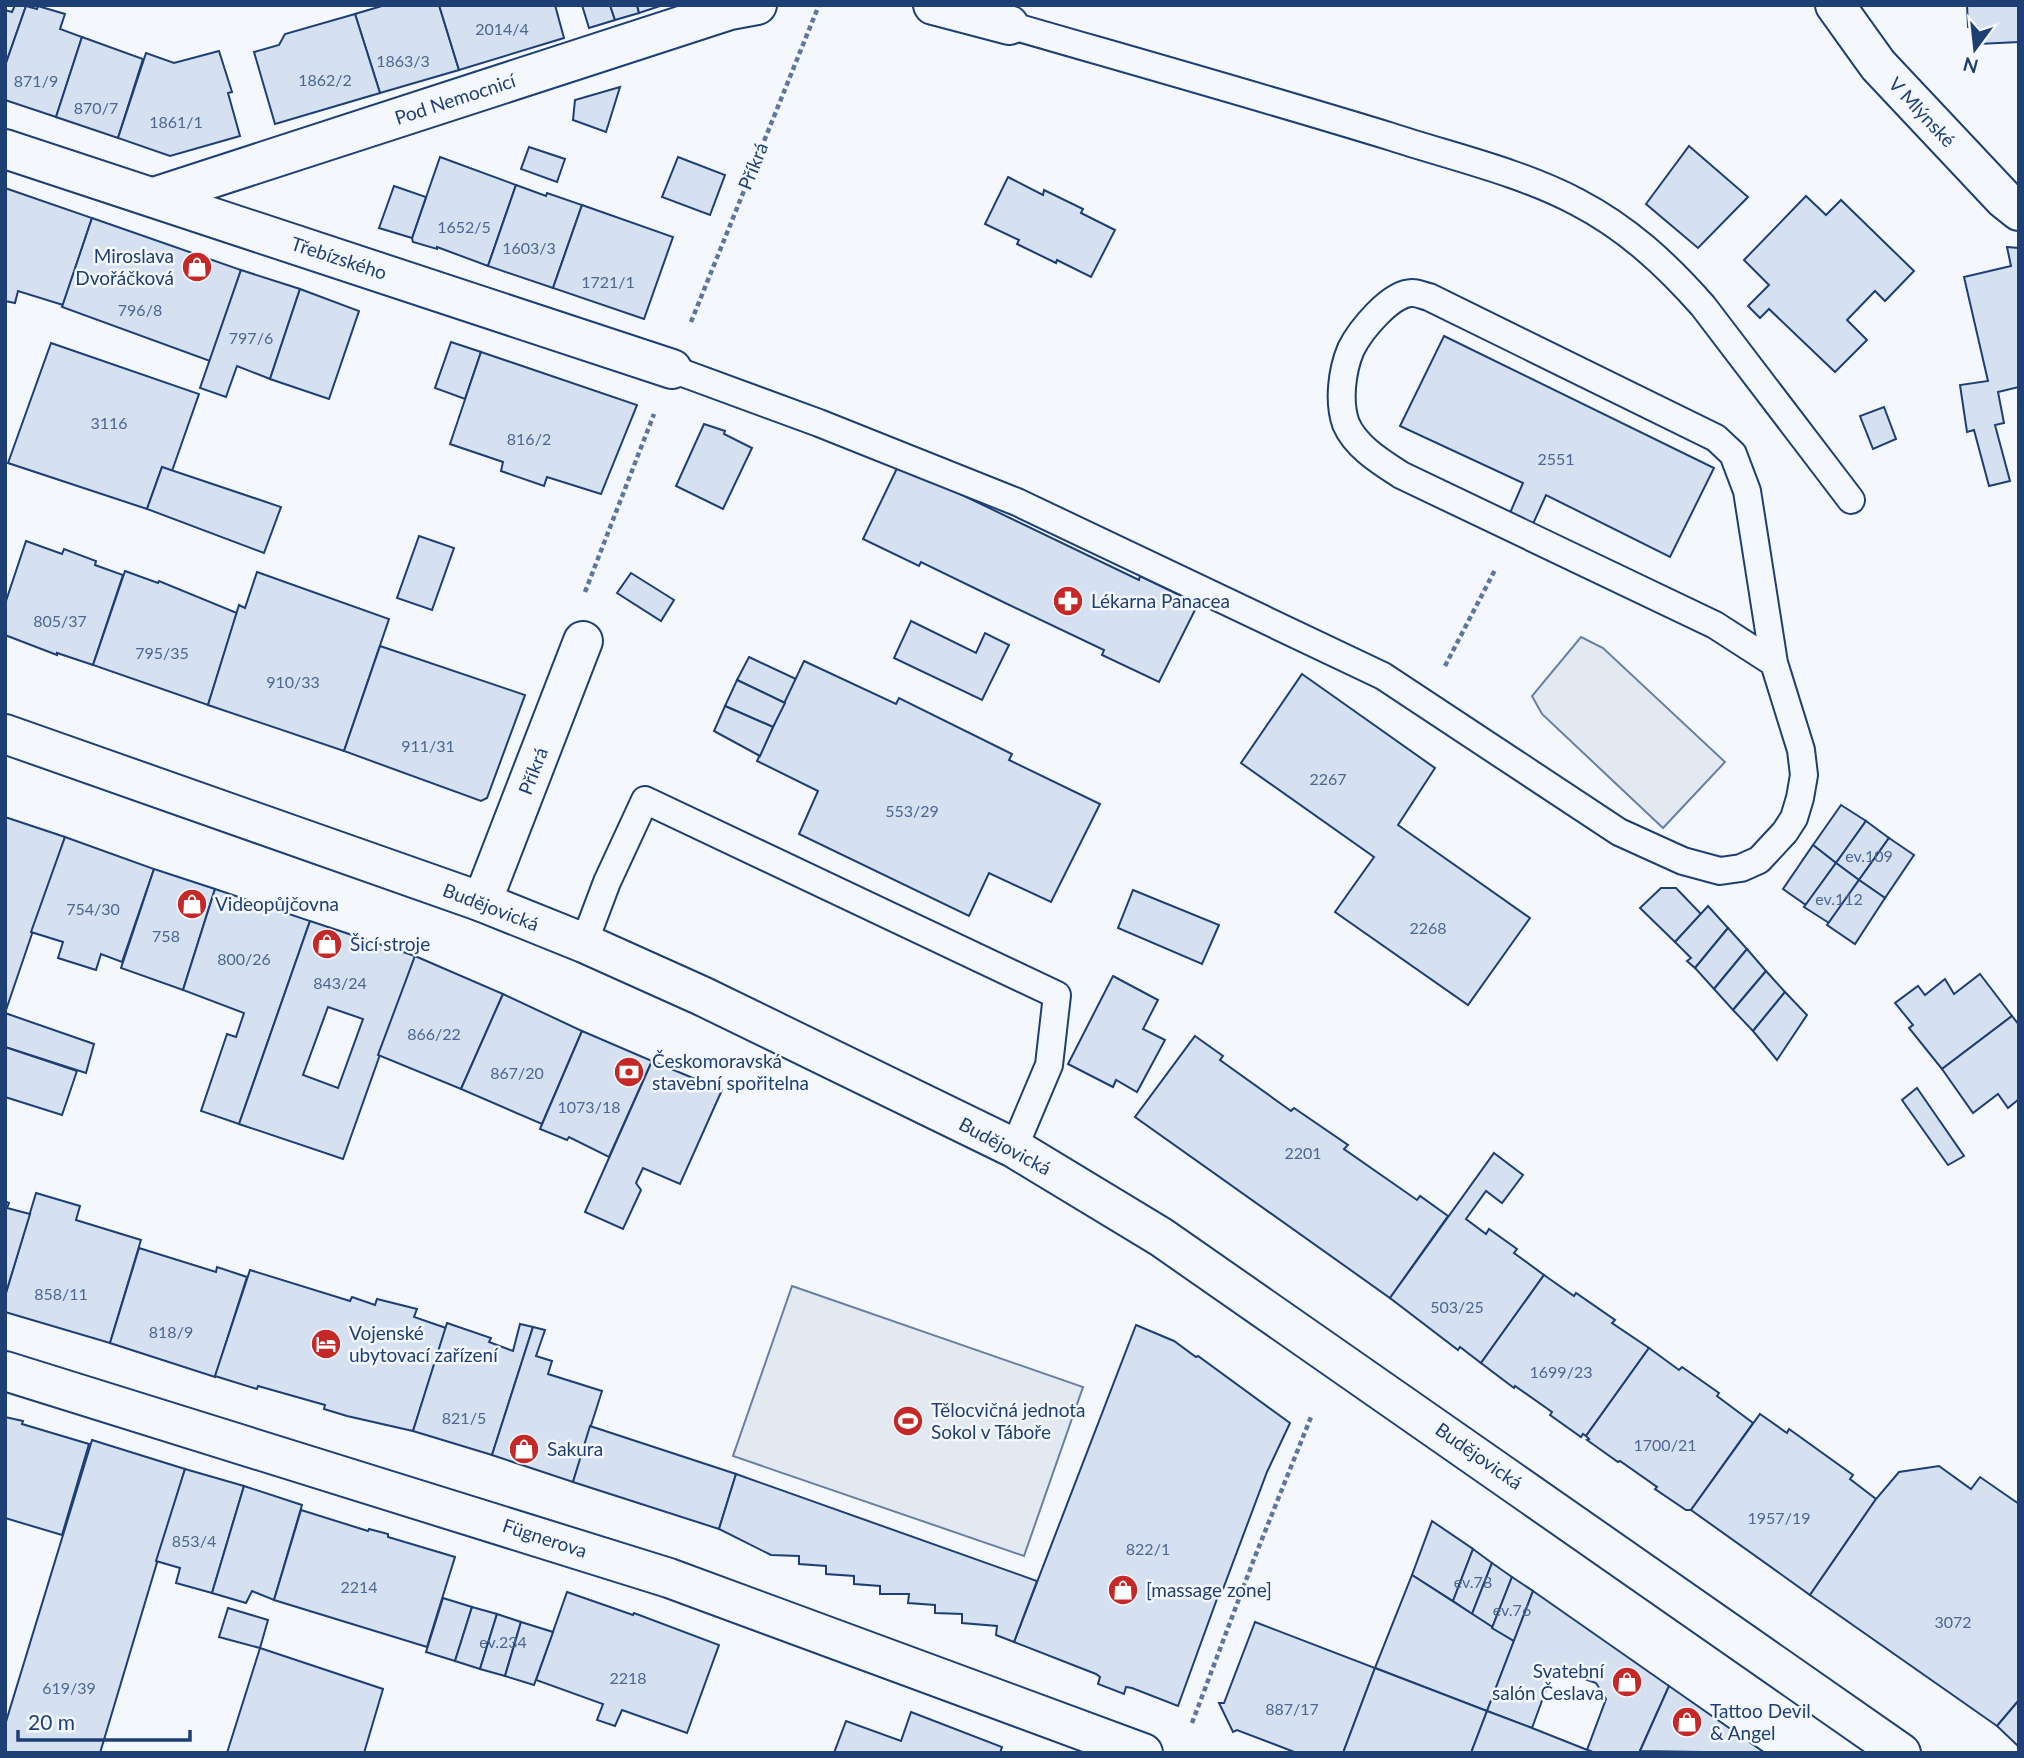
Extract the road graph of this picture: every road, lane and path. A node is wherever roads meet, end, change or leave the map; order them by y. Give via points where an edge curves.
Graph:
1 (757, 5) edge
2 (819, 5) edge
3 (933, 5) edge
4 (1835, 5) edge
5 (1009, 25) joint
6 (5, 149) edge
7 (155, 197) junction
8 (2019, 211) edge
9 (689, 327) dead end
10 (672, 369) joint
11 (650, 427) dead end
12 (1851, 500) dead end
13 (1517, 530) junction
14 (583, 598) dead end
15 (583, 641) dead end
16 (1774, 663) junction
17 (1425, 704) junction
18 (5, 734) edge
19 (482, 902) junction
20 (583, 943) junction
21 (1014, 1148) junction
22 (5, 1371) edge
23 (1311, 1418) dead end
24 (1192, 1723) dead end
25 (1074, 1741) edge
26 (1143, 1753) edge
27 (1901, 1753) edge

1 - 7 street, Pod Nemocnicí
2 - 9 path, Příkrá
3 - 5 street
4 - 8 street, V Mlýnské via 1878,65
5 - 12 lane via 1351,125 1524,179 1577,202 1656,255 1677,277
6 - 7 street, Třebízského
7 - 10 street, Třebízského
10 - 17 lane via 1017,502 1383,676
11 - 14 path
13 - 16 lane via 1715,625
13 - 16 lane via 1401,475 1371,455 1346,424 1341,390 1352,349 1390,300 1412,292 1429,297 1716,438 1733,453 1747,491
13 - 17 path
15 - 19 street, Příkrá
16 - 17 lane via 1801,750 1804,775 1800,799 1794,818 1759,860 1720,871 1683,861 1619,832
18 - 19 street, Budějovická
19 - 20 street, Budějovická
20 - 21 street, Budějovická
20 - 21 lane via 645,800 1045,989 1057,995 1049,1065
21 - 27 street, Budějovická via 1172,1244
22 - 25 street, Fügnerova via 669,1578
23 - 24 path
25 - 26 street, Fügnerova

